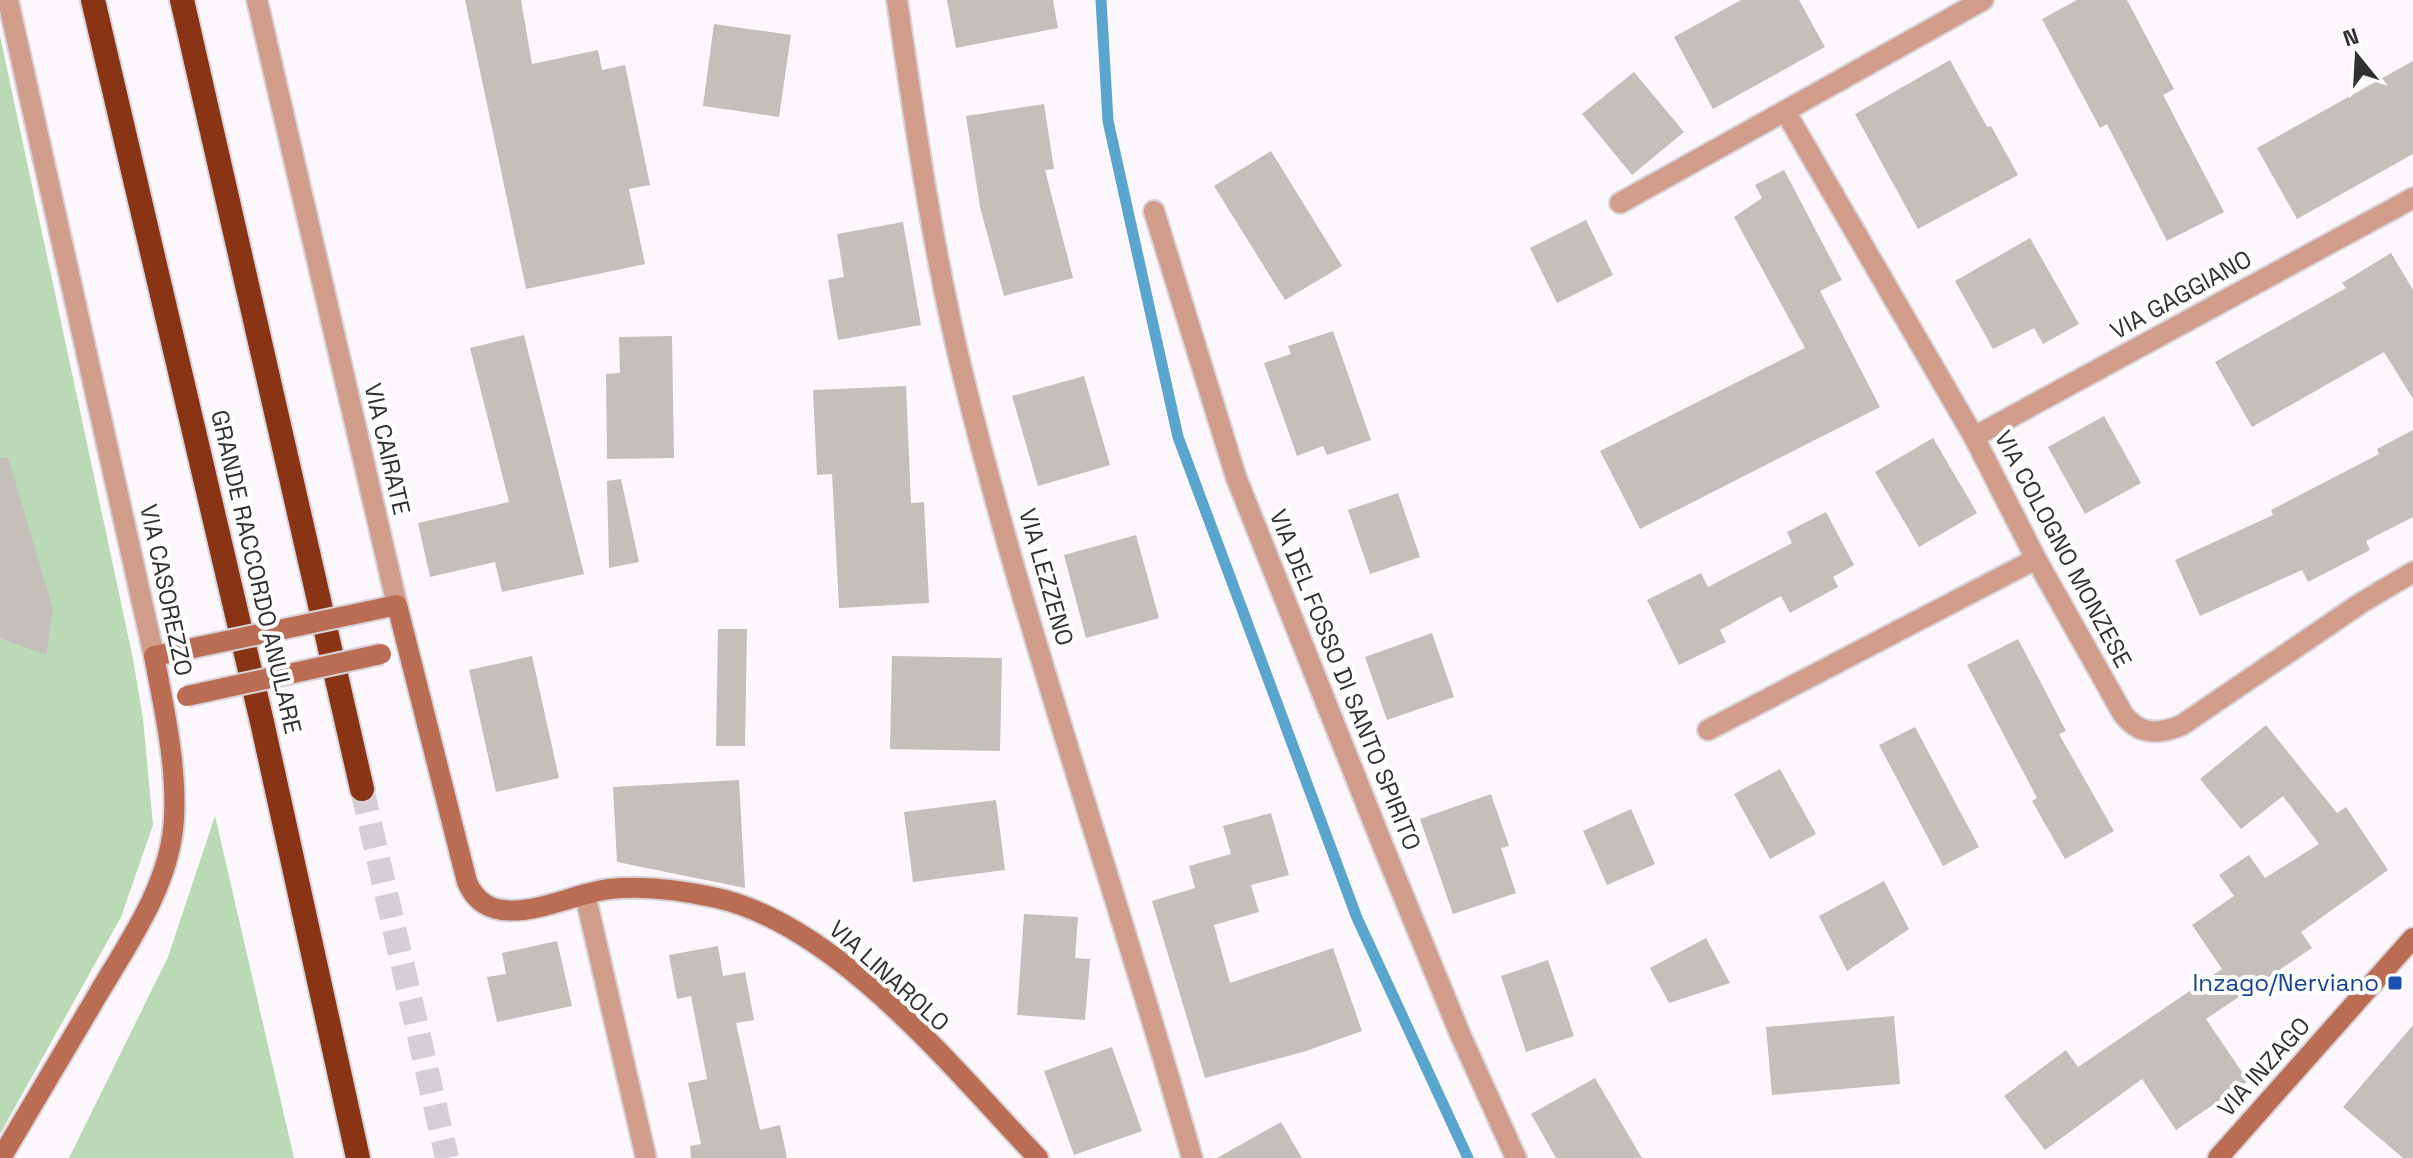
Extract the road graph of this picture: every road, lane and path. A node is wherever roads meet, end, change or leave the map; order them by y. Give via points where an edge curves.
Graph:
1 (8, 0) edge
2 (93, 0) edge
3 (182, 0) edge
4 (257, 0) edge
5 (897, 0) edge
6 (1983, 0) edge
7 (1785, 111) junction
8 (2413, 198) edge
9 (1620, 203) dead end
10 (1154, 211) dead end
11 (1974, 437) junction
12 (2036, 559) junction
13 (2413, 572) edge
14 (397, 605) junction
15 (408, 648) junction
16 (164, 654) junction
17 (163, 701) junction
18 (1708, 730) dead end
19 (362, 789) tunnel mouth
20 (585, 894) junction
21 (483, 904) joint
22 (2413, 938) edge
23 (1, 1158) edge
24 (358, 1158) edge
25 (646, 1158) edge
26 (1038, 1158) edge
27 (1192, 1158) edge
28 (1516, 1158) edge
29 (2218, 1158) edge

1 - 16 street, VIA CASOREZZO
2 - 24 highway, GRANDE RACCORDO ANULARE
3 - 19 highway
4 - 14 street, VIA CAIRATE
5 - 27 street, VIA LEZZENO via 939,258 976,426
6 - 7 street
7 - 9 street
7 - 11 street, VIA COLOGNO MONZESE
8 - 11 street, VIA GAGGIANO
10 - 28 street, VIA DEL FOSSO DI SANTO SPIRITO via 1260,540
11 - 12 street, VIA COLOGNO MONZESE
12 - 13 street, VIA COLOGNO MONZESE via 2117,706 2133,725 2153,733 2191,720
12 - 18 street
14 - 15 street, VIA CAIRATE
14 - 16 street, bridge
15 - 17 street, bridge
15 - 21 street, VIA CAIRATE via 467,882
16 - 17 street, VIA CASOREZZO
17 - 23 street, VIA CASOREZZO via 174,818 161,881
20 - 21 street, VIA LINAROLO via 519,911
20 - 25 street
20 - 26 street, VIA LINAROLO via 652,888 706,896 754,910 805,936 900,1016
22 - 29 street, VIA INZAGO

